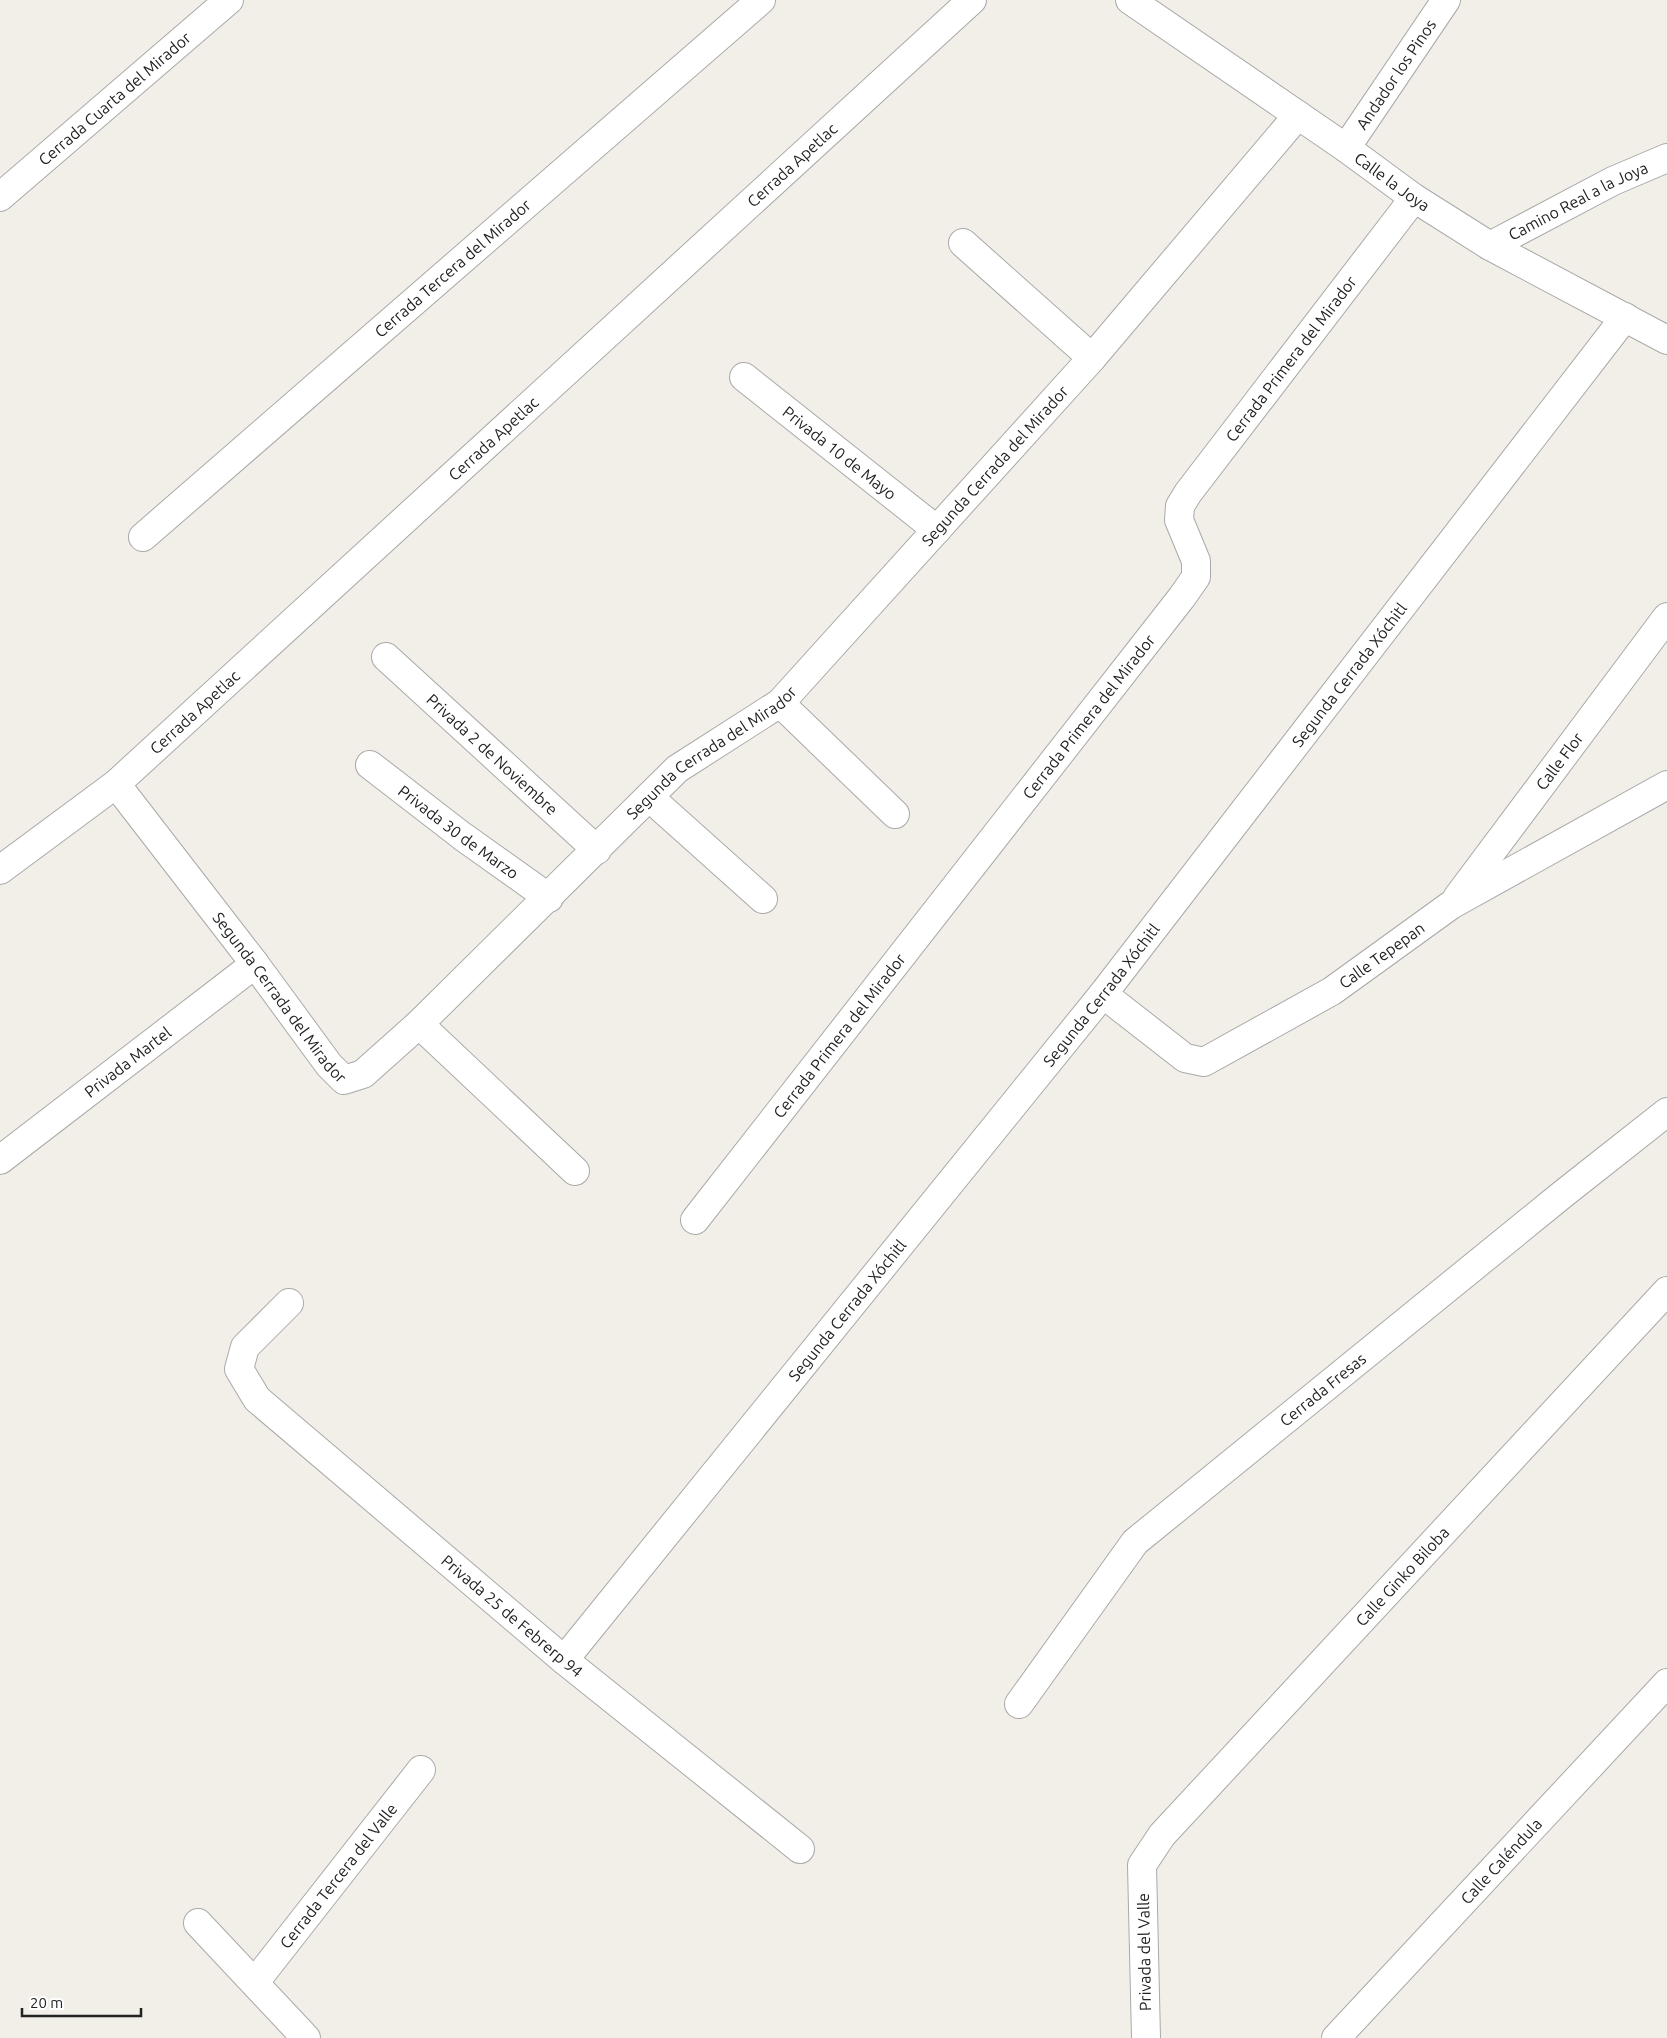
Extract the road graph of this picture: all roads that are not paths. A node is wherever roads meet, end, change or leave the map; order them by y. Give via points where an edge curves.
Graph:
1 (229, 0) edge
2 (761, 0) edge
3 (972, 0) edge
4 (1130, 0) edge
5 (1446, 0) edge
6 (1298, 115) junction
7 (1346, 148) junction
8 (1667, 158) edge
9 (0, 197) edge
10 (1414, 198) junction
11 (963, 242) dead end
12 (1490, 246) junction
13 (1625, 317) junction
14 (1667, 340) edge
15 (1092, 358) junction
16 (744, 376) dead end
17 (937, 530) junction
18 (143, 537) dead end
19 (1667, 617) edge
20 (386, 657) dead end
21 (780, 703) junction
22 (370, 765) dead end
23 (116, 784) junction
24 (1667, 786) edge
25 (649, 797) junction
26 (895, 814) dead end
27 (597, 850) junction
28 (2, 866) edge
29 (549, 898) junction
30 (763, 899) dead end
31 (1452, 905) junction
32 (255, 964) junction
33 (1103, 994) junction
34 (419, 1024) junction
35 (1667, 1112) edge
36 (0, 1160) edge
37 (576, 1171) dead end
38 (695, 1220) dead end
39 (1667, 1291) edge
40 (290, 1303) dead end
41 (564, 1660) junction
42 (1667, 1682) edge
43 (1019, 1704) dead end
44 (421, 1770) dead end
45 (800, 1849) dead end
46 (1142, 1865) joint
47 (198, 1923) dead end
48 (255, 1982) junction
49 (306, 2038) edge
50 (1146, 2038) edge
51 (1336, 2038) edge

1 - 9 street, Cerrada Cuarta del Mirador
2 - 18 street, Cerrada Tercera del Mirador
3 - 23 street, Cerrada Apetlac
4 - 6 street, Calle la Joya
5 - 7 street, Andador los Pinos
6 - 7 street, Calle la Joya
6 - 15 street, Segunda Cerrada del Mirador
7 - 10 street, Calle la Joya
8 - 12 street, Camino Real a la Joya via 1613,181
10 - 12 street, Calle la Joya
10 - 38 street, Cerrada Primera del Mirador via 1180,506 1180,520 1196,561 1196,577 1182,597
11 - 15 street
12 - 13 street, Calle la Joya
13 - 14 street, Calle la Joya
13 - 33 street, Segunda Cerrada Xóchitl
15 - 17 street, Segunda Cerrada del Mirador
16 - 17 street, Privada 10 de Mayo
17 - 21 street, Segunda Cerrada del Mirador
19 - 31 street, Calle Flor
20 - 27 street, Privada 2 de Noviembre
21 - 25 street, Segunda Cerrada del Mirador via 677,769
21 - 26 street
22 - 29 street, Privada 30 de Marzo
23 - 28 street, Cerrada Apetlac
23 - 32 street, Segunda Cerrada del Mirador
24 - 31 street, Calle Tepepan
25 - 27 street, Segunda Cerrada del Mirador
25 - 30 street
27 - 29 street, Segunda Cerrada del Mirador
29 - 34 street, Segunda Cerrada del Mirador
31 - 33 street, Calle Tepepan via 1332,991 1204,1062 1185,1058
32 - 34 street, Segunda Cerrada del Mirador via 329,1065 344,1080 363,1074
32 - 36 street, Privada Martel
33 - 41 street, Segunda Cerrada Xóchitl
34 - 37 street
35 - 43 street, Cerrada Fresas via 1135,1542
39 - 46 street, Calle Ginko Biloba via 1162,1835
40 - 41 street, Privada 25 de Febrerp 94 via 245,1348 239,1369 257,1399
41 - 45 street, Privada 25 de Febrerp 94
42 - 51 street, Calle Caléndula
44 - 48 street, Cerrada Tercera del Valle
46 - 50 street, Privada del Valle
47 - 48 street
48 - 49 street

